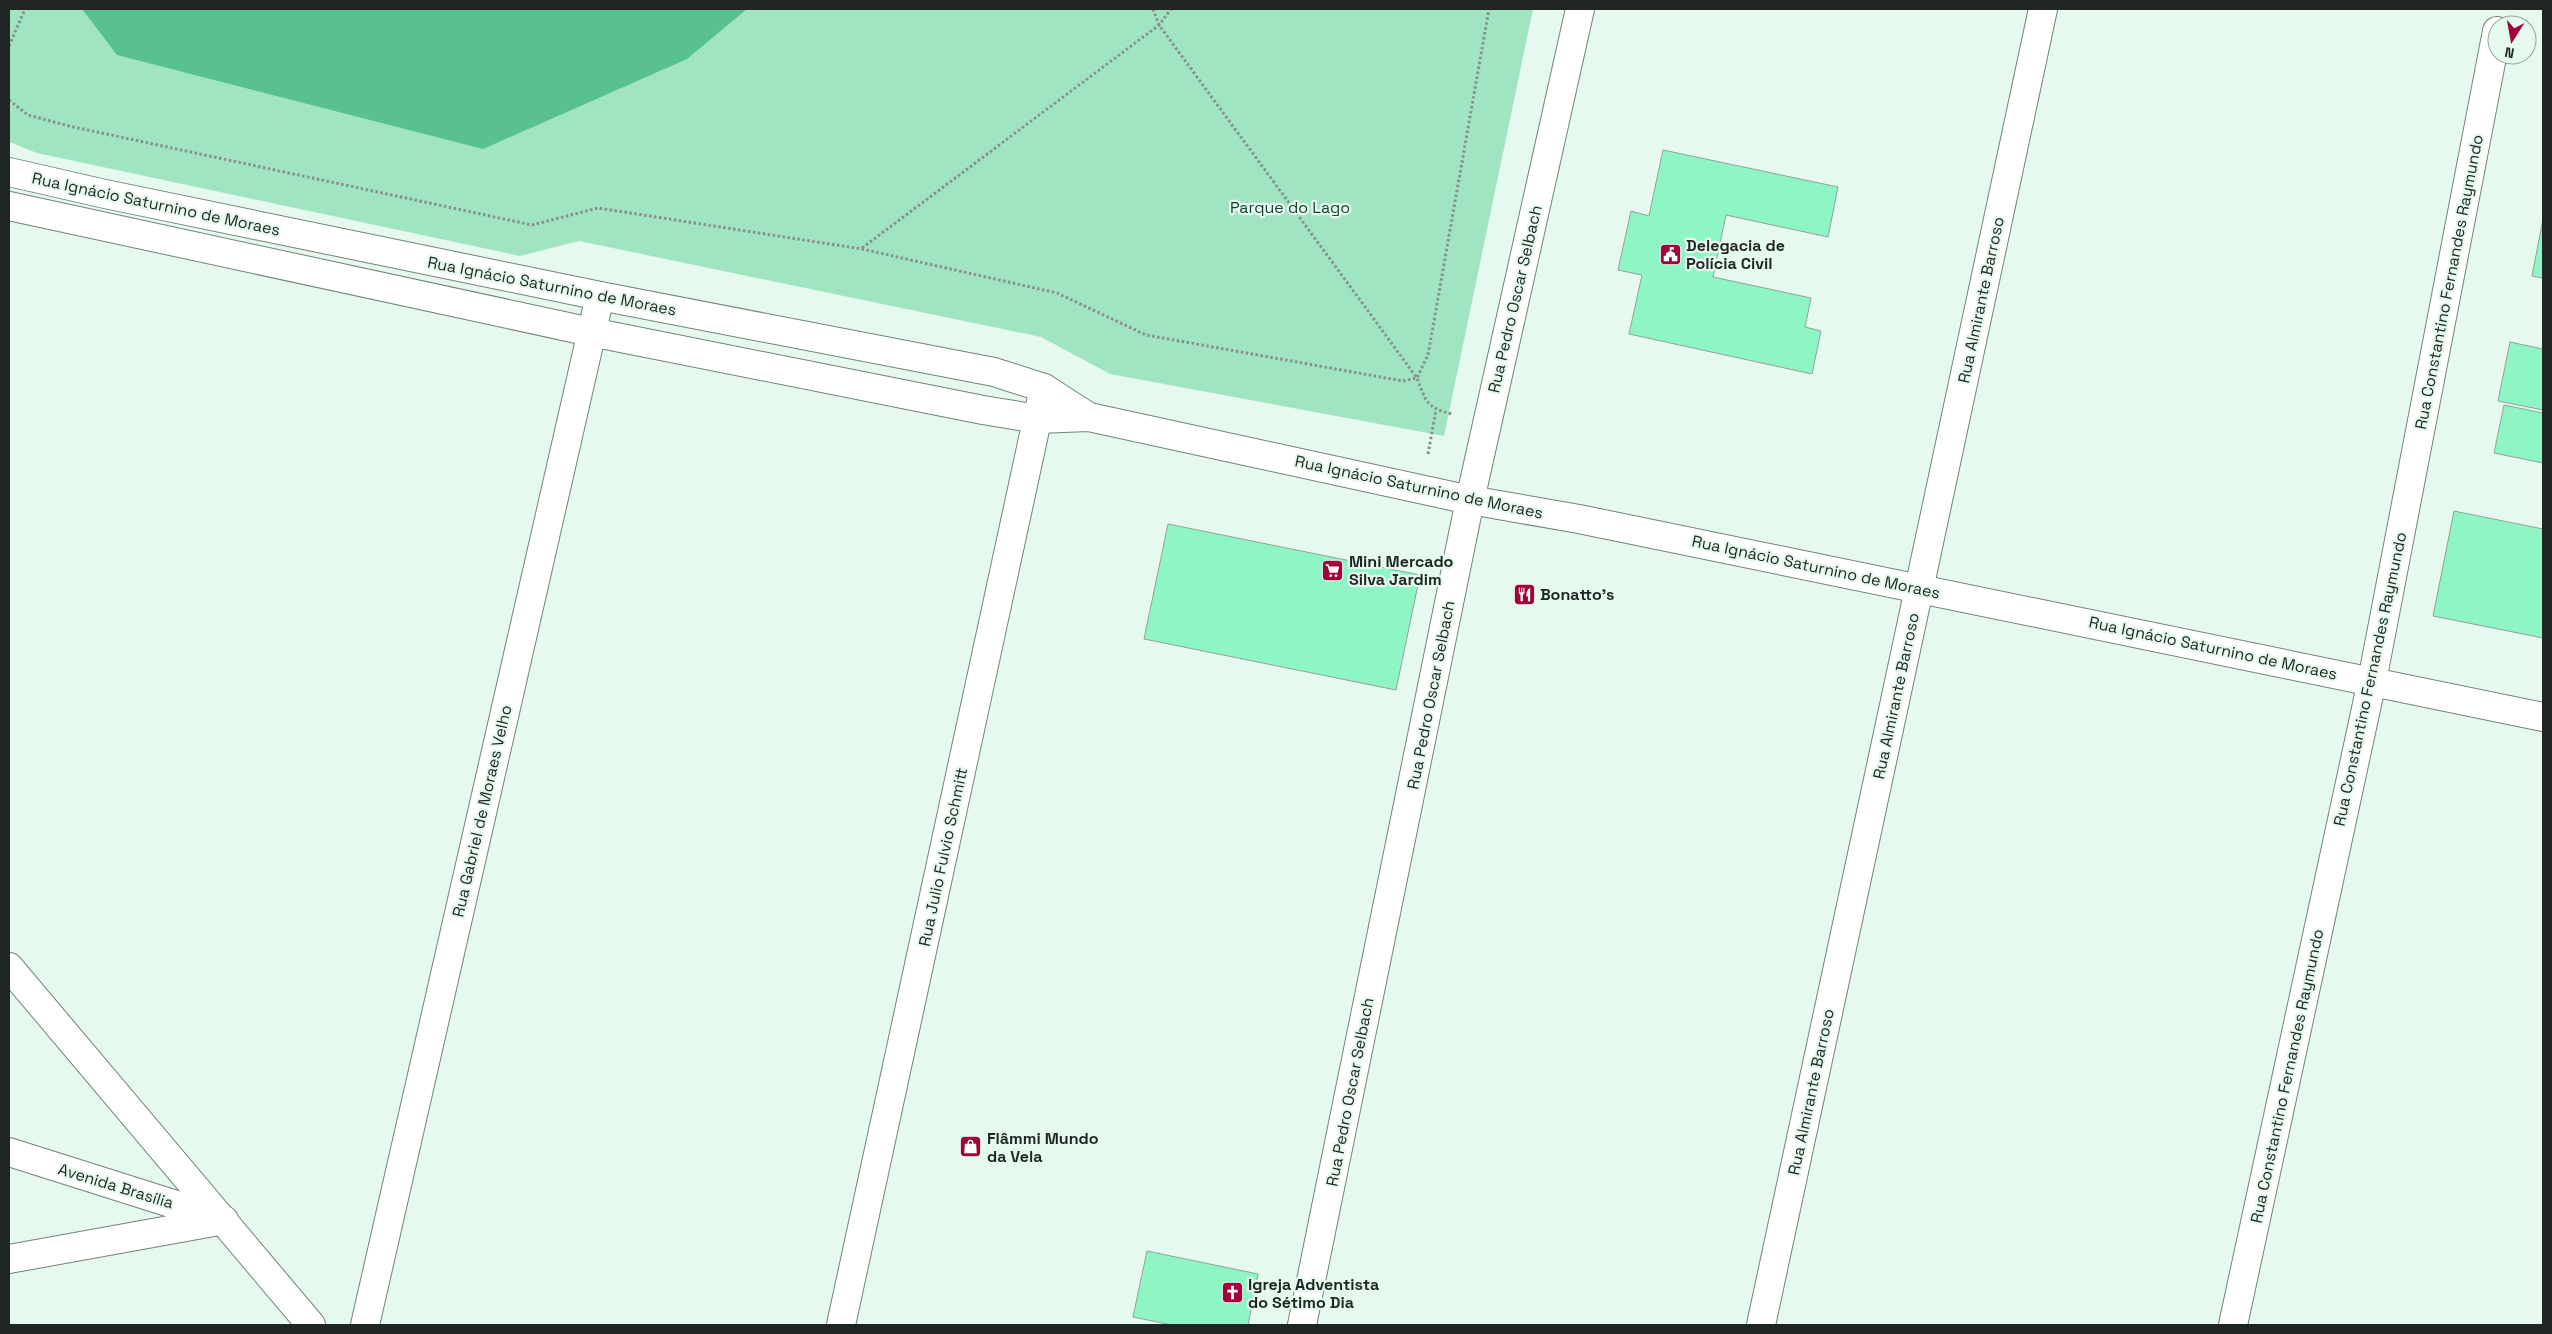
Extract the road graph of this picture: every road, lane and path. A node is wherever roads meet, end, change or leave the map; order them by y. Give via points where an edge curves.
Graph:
1 (25, 9) edge
2 (1153, 9) edge
3 (1170, 9) edge
4 (1489, 9) edge
5 (1580, 9) edge
6 (2043, 9) edge
7 (1159, 25) junction
8 (9, 46) edge
9 (2491, 65) edge
10 (9, 100) edge
11 (9, 172) edge
12 (9, 206) edge
13 (370, 249) junction
14 (862, 249) junction
15 (364, 284) junction
16 (600, 296) junction
17 (782, 331) junction
18 (591, 332) junction
19 (774, 369) junction
20 (1417, 378) junction
21 (1044, 388) junction
22 (1436, 410) junction
23 (1089, 416) junction
24 (1038, 419) junction
25 (1488, 423) junction
26 (1422, 489) junction
27 (1470, 500) junction
28 (1920, 589) junction
29 (2372, 681) junction
30 (2543, 717) edge
31 (9, 967) edge
32 (9, 1152) edge
33 (224, 1220) junction
34 (9, 1259) edge
35 (311, 1325) edge
36 (365, 1325) edge
37 (841, 1325) edge
38 (1302, 1325) edge
39 (1761, 1325) edge
40 (2233, 1325) edge

1 - 8 path
2 - 7 path
3 - 7 path
4 - 20 path via 1428,355
5 - 25 street, Rua Pedro Oscar Selbach
6 - 28 street, Rua Almirante Barroso
7 - 14 path
7 - 20 path
9 - 29 street, Rua Constantino Fernandes Raymundo
10 - 14 path via 28,115 69,126 532,225 598,208
11 - 13 street, Rua Ignácio Saturnino de Moraes
12 - 15 street, Rua Ignácio Saturnino de Moraes
13 - 15 street
13 - 16 street, Rua Ignácio Saturnino de Moraes
14 - 20 path via 1057,292 1146,335 1403,381
15 - 18 street, Rua Ignácio Saturnino de Moraes
16 - 17 street, Rua Ignácio Saturnino de Moraes
16 - 18 street, Rua Gabriel de Moraes Velho
17 - 19 street
17 - 21 street, Rua Ignácio Saturnino de Moraes via 994,372
18 - 19 street, Rua Ignácio Saturnino de Moraes
18 - 36 street, Rua Gabriel de Moraes Velho
19 - 24 street, Rua Ignácio Saturnino de Moraes
20 - 22 path via 1426,400
21 - 23 street, Rua Ignácio Saturnino de Moraes
21 - 24 street, Rua Julio Fulvio Schmitt
22 - 25 path
22 - 26 path
23 - 24 street, Rua Ignácio Saturnino de Moraes
23 - 26 street, Rua Ignácio Saturnino de Moraes
24 - 37 street, Rua Julio Fulvio Schmitt
25 - 27 street, Rua Pedro Oscar Selbach
26 - 27 street, Rua Ignácio Saturnino de Moraes
27 - 28 street, Rua Ignácio Saturnino de Moraes via 1579,519
27 - 38 street, Rua Pedro Oscar Selbach
28 - 29 street, Rua Ignácio Saturnino de Moraes
28 - 39 street, Rua Almirante Barroso
29 - 30 street, Rua Ignácio Saturnino de Moraes
29 - 40 street, Rua Constantino Fernandes Raymundo
31 - 33 street
32 - 33 street, Avenida Brasília
33 - 34 street
33 - 35 street

